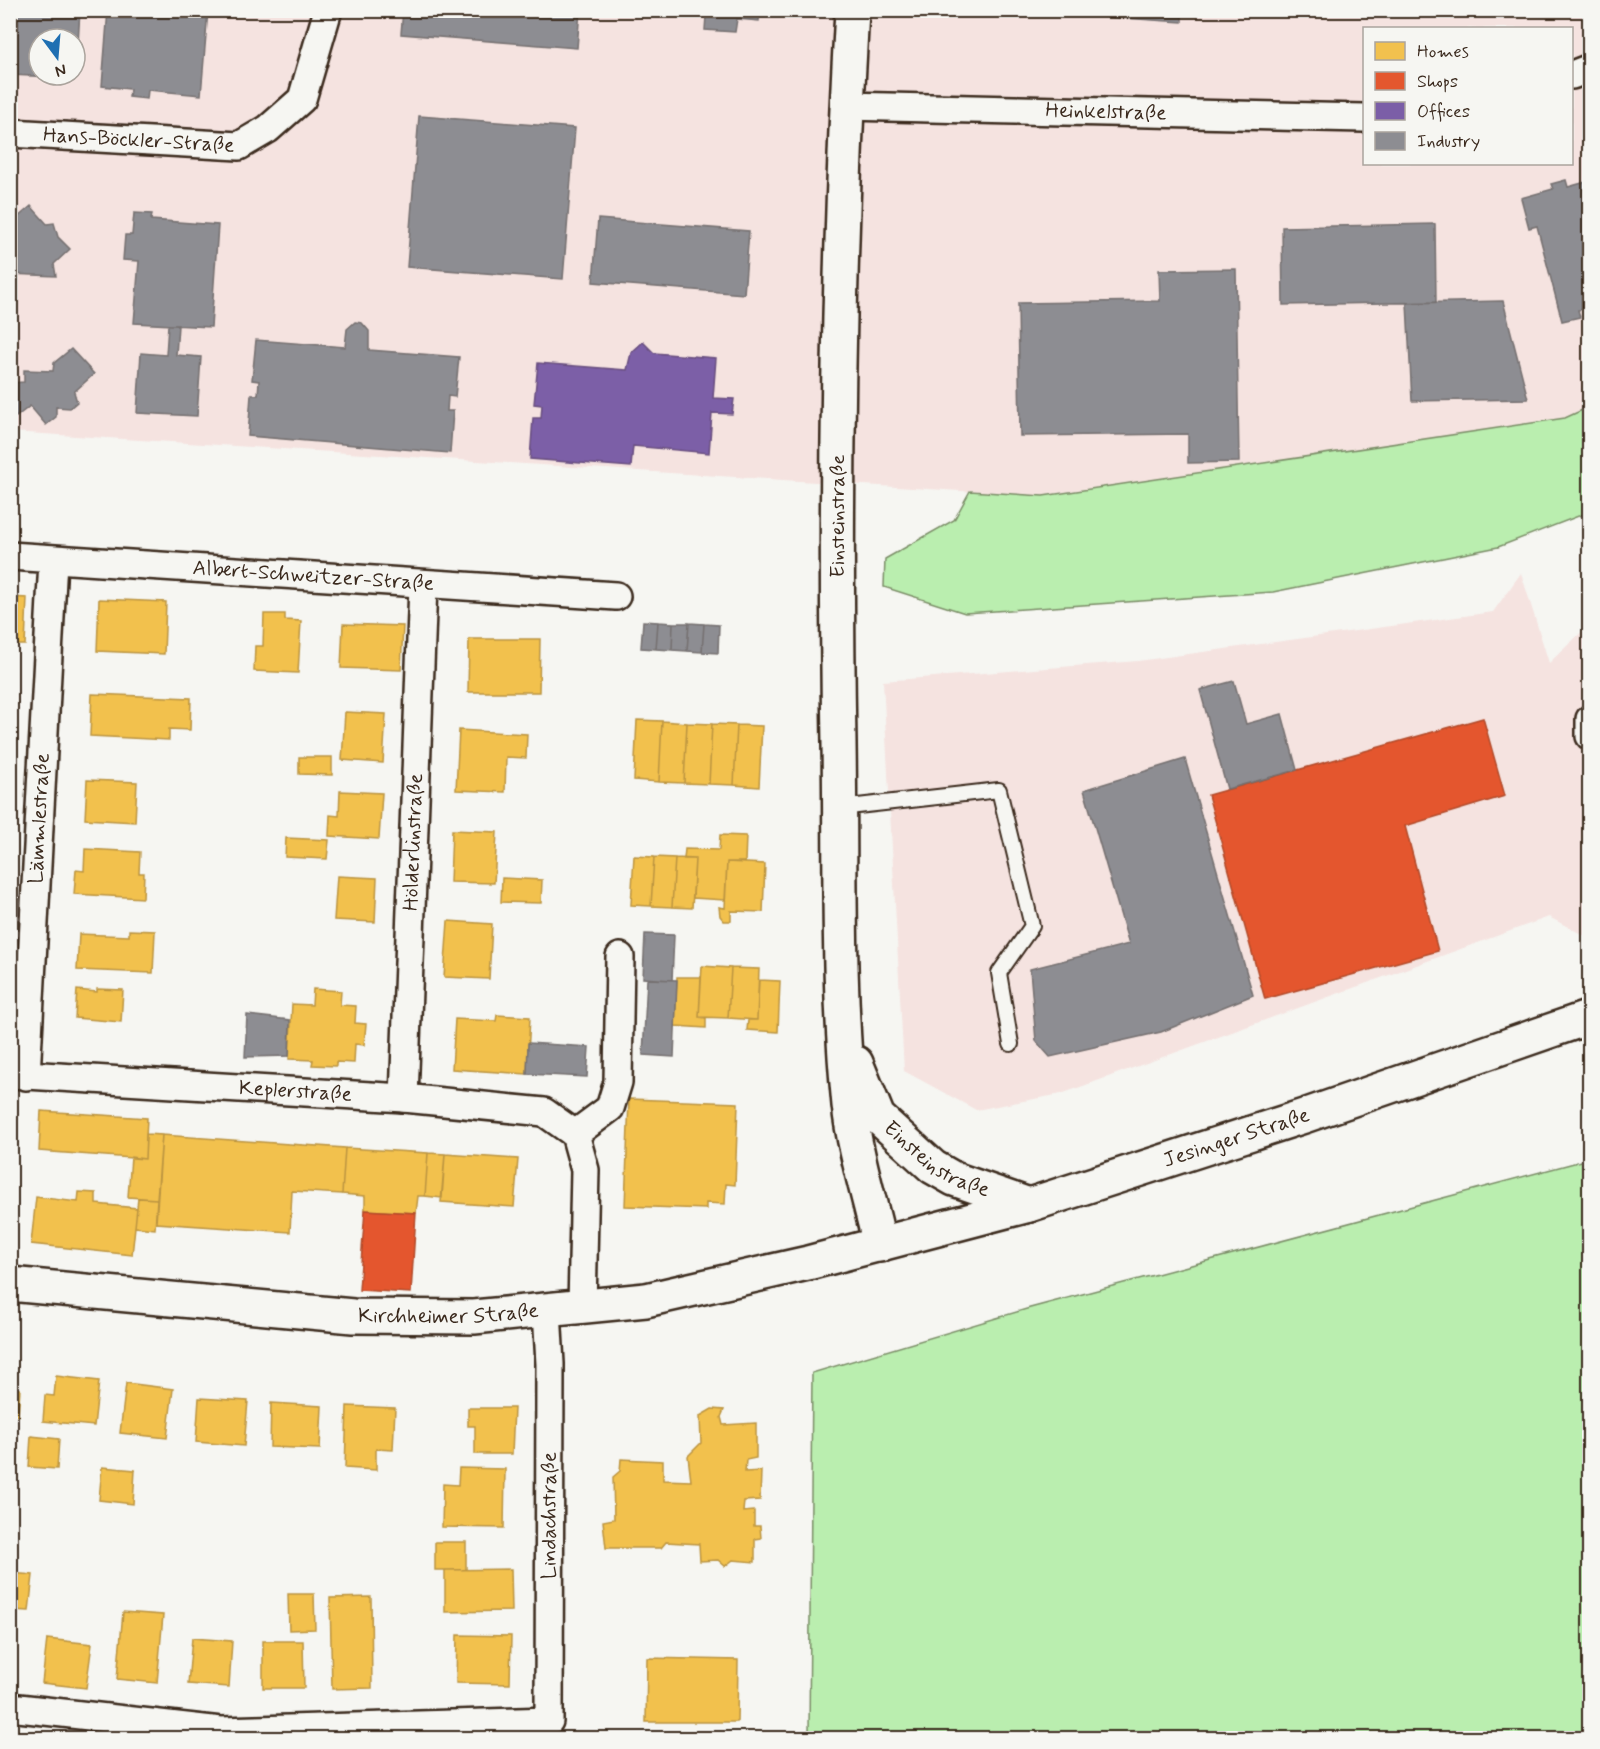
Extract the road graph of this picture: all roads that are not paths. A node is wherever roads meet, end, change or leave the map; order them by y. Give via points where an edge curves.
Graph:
1 (328, 10) edge
2 (852, 10) edge
3 (1590, 68) edge
4 (1573, 75) edge
5 (846, 106) junction
6 (1363, 118) edge
7 (10, 133) edge
8 (10, 556) edge
9 (52, 560) junction
10 (423, 585) junction
11 (616, 596) dead end
12 (1590, 719) edge
13 (1590, 736) edge
14 (840, 808) junction
15 (620, 957) dead end
16 (1590, 1017) edge
17 (844, 1021) junction
18 (1011, 1044) dead end
19 (18, 1075) edge
20 (404, 1098) junction
21 (575, 1134) junction
22 (1029, 1204) junction
23 (880, 1245) junction
24 (10, 1284) edge
25 (582, 1307) junction
26 (547, 1311) junction
27 (10, 1707) edge
28 (549, 1730) edge
29 (220, 1735) edge

1 - 7 street, Hans-Böckler-Straße via 302,99 268,129 239,146
2 - 5 main road, Einsteinstraße
3 - 4 street
5 - 6 street, Heinkelstraße
5 - 14 main road, Einsteinstraße via 838,484
8 - 9 street, Albert-Schweitzer-Straße
9 - 10 street, Albert-Schweitzer-Straße
9 - 19 street, Lämmlestraße
10 - 11 street, Albert-Schweitzer-Straße
10 - 20 street, Hölderlinstraße
12 - 13 street
14 - 17 main road, Einsteinstraße
14 - 18 lane via 999,790 1032,926 999,973
15 - 21 street via 618,1082 610,1108
16 - 22 main road, Jesinger Straße via 1304,1116
17 - 22 main road, Einsteinstraße via 851,1052 878,1118 933,1167 954,1179
17 - 23 main road, Einsteinstraße via 849,1109
19 - 20 street, Keplerstraße
20 - 21 street, Keplerstraße via 544,1112
21 - 25 street via 585,1170
22 - 23 main road, Jesinger Straße
23 - 25 main road, Kirchheimer Straße via 646,1300
24 - 26 main road, Kirchheimer Straße via 353,1316 474,1317
25 - 26 main road, Kirchheimer Straße
26 - 28 street, Lindachstraße
27 - 29 street, Lindachstraße
28 - 29 street, Lindachstraße

